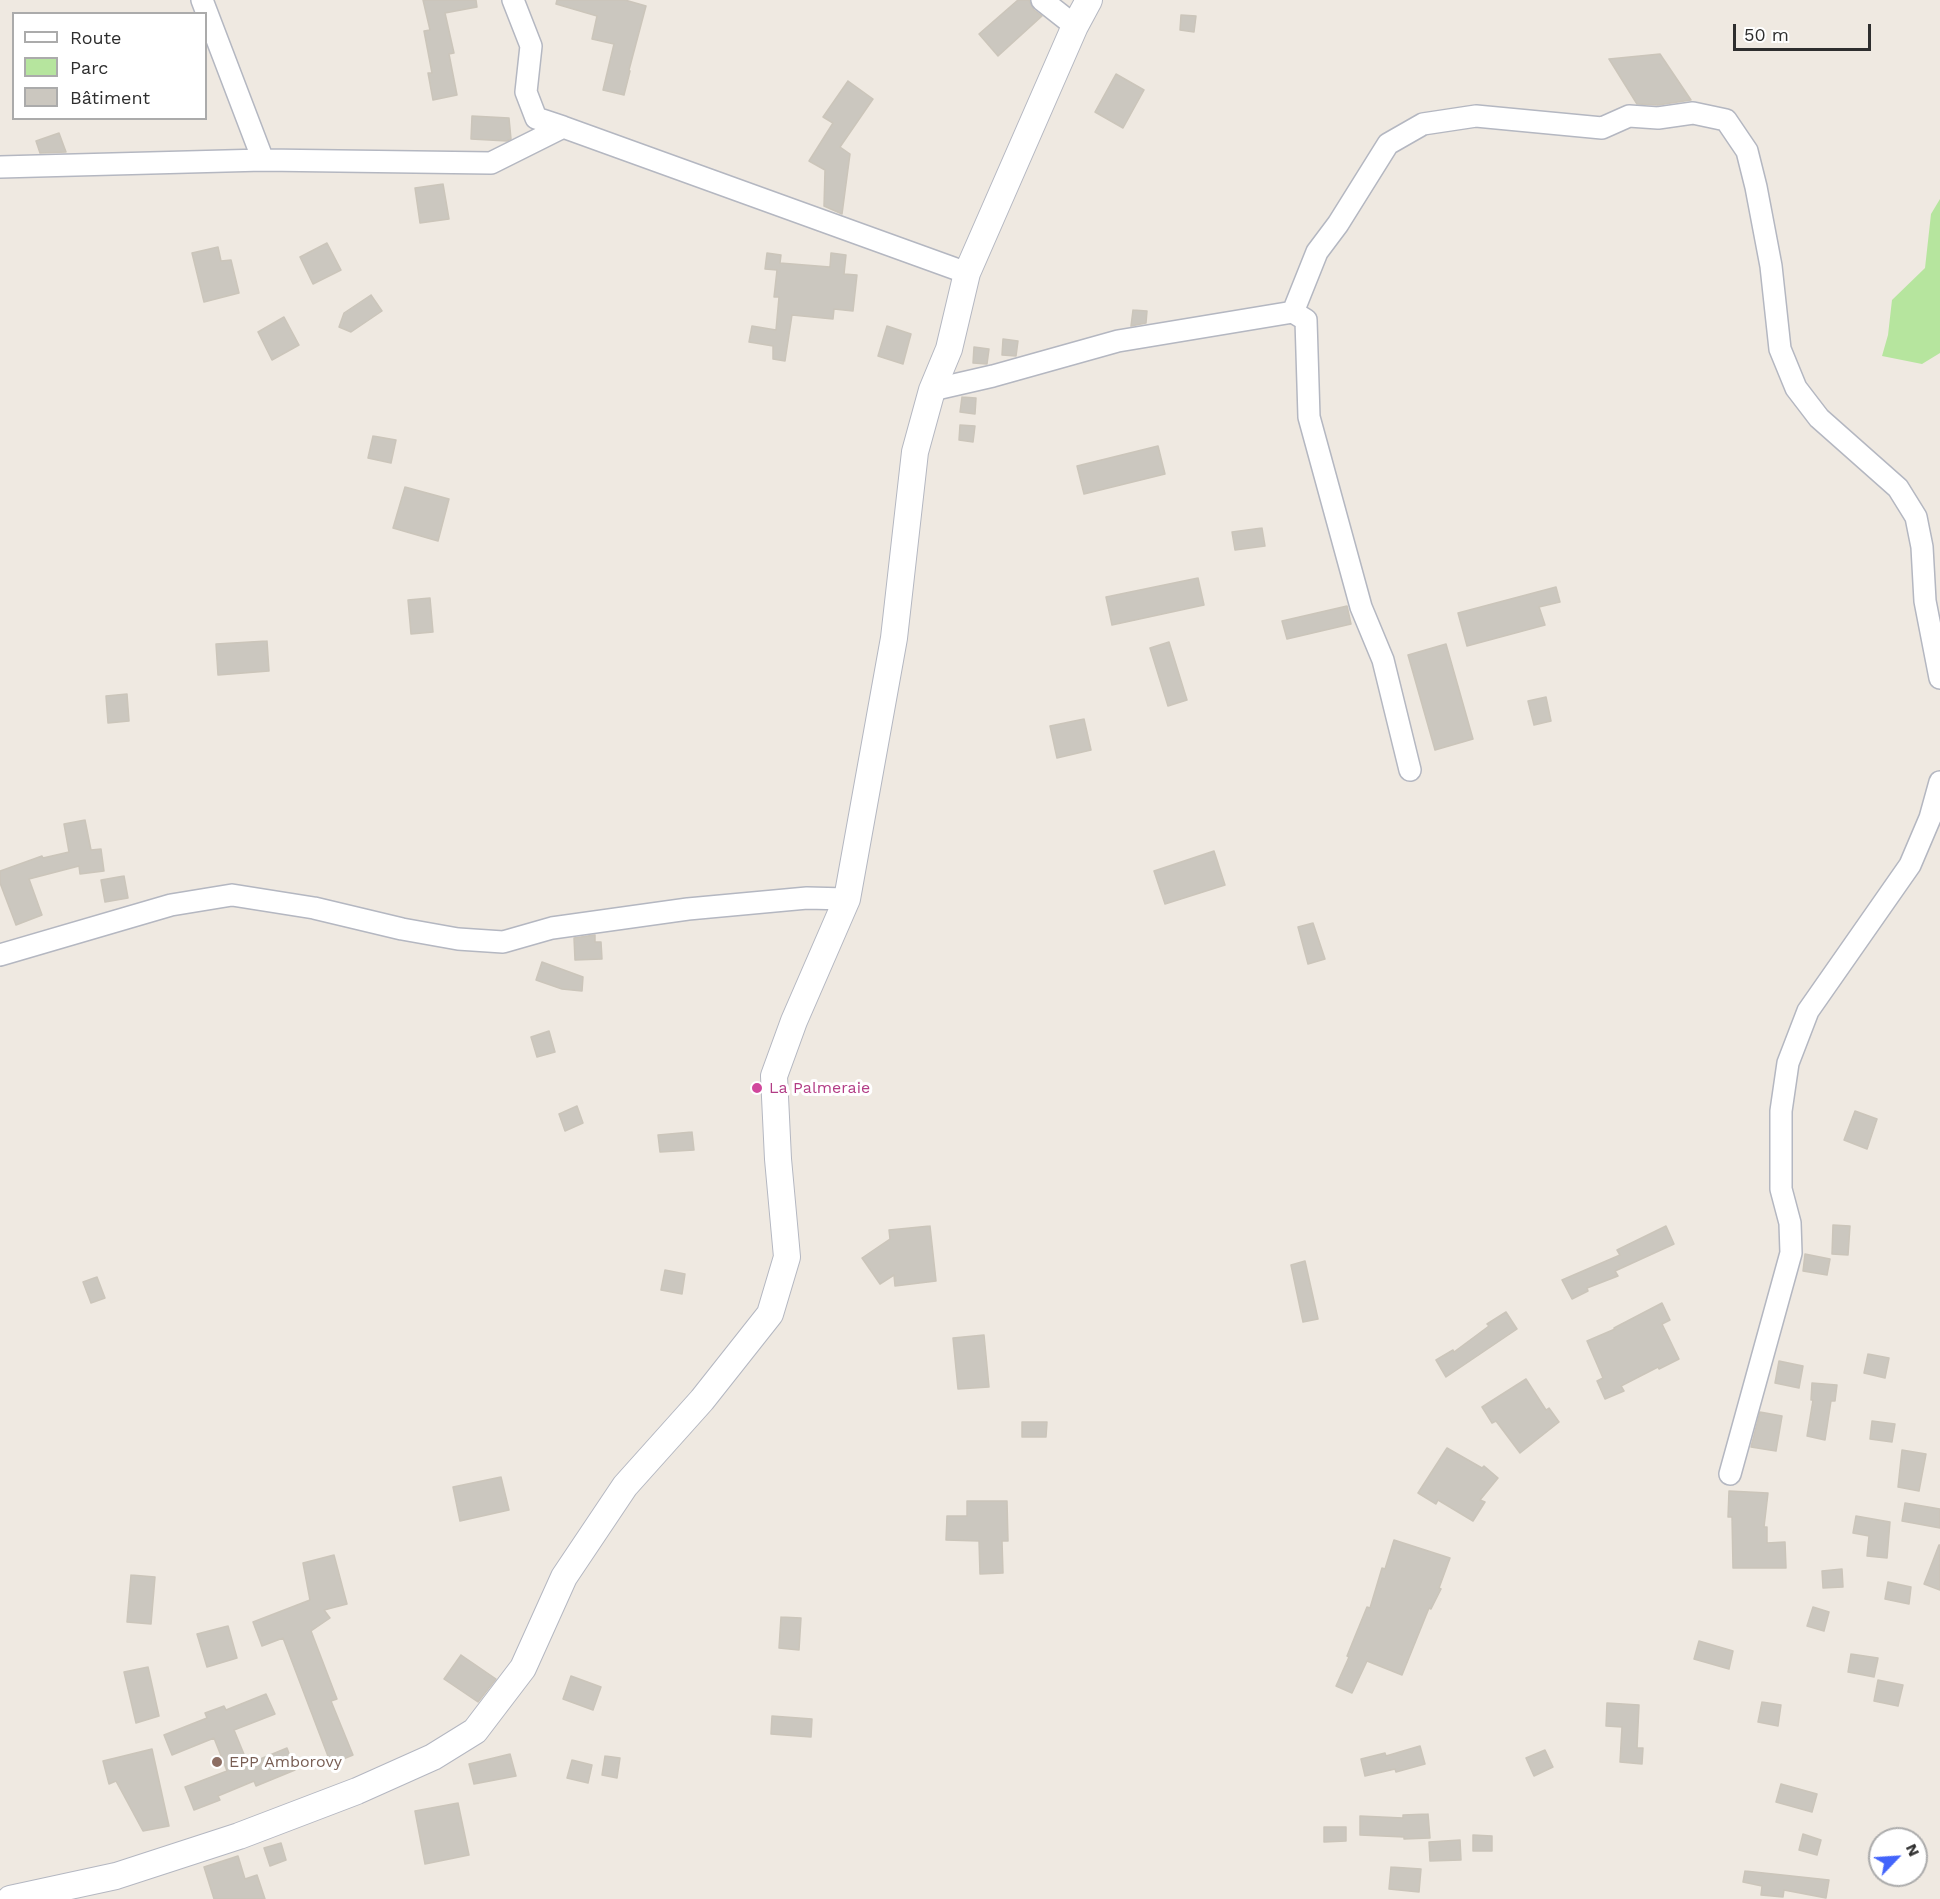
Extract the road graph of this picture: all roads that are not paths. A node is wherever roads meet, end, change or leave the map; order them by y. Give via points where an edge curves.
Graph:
1 (513, 0) edge
2 (1042, 0) edge
3 (1089, 0) edge
4 (207, 13) edge
5 (1075, 26) junction
6 (563, 127) junction
7 (263, 160) junction
8 (0, 167) edge
9 (967, 273) junction
10 (1293, 312) junction
11 (932, 390) junction
12 (1940, 678) edge
13 (1410, 770) dead end
14 (1940, 782) edge
15 (848, 899) junction
16 (0, 955) edge
17 (1730, 1474) dead end
18 (10, 1899) edge

1 - 6 street via 531,46 526,92 536,118
2 - 5 street
3 - 5 street
4 - 7 street
5 - 9 street
6 - 7 street via 491,163
6 - 9 street
7 - 8 street
9 - 11 street via 949,349
10 - 11 street via 1118,341
10 - 12 street via 1317,252 1388,144 1423,124 1476,116 1602,128 1629,116 1659,118 1693,112 1726,120 1747,151 1771,266 1780,349 1797,388 1819,418 1898,488 1916,517 1925,601
10 - 13 street via 1306,320 1309,417 1361,607 1383,660
11 - 15 street via 915,452 894,638
14 - 17 street via 1910,865 1808,1011 1788,1064 1781,1111 1781,1189 1790,1223 1791,1253
15 - 16 street via 807,898 688,909 552,928 504,942 458,939 232,895 171,905
15 - 18 street via 774,1076 787,1257 770,1314 702,1400 625,1486 564,1577 523,1668 475,1731 433,1757 357,1791 239,1836 116,1876

